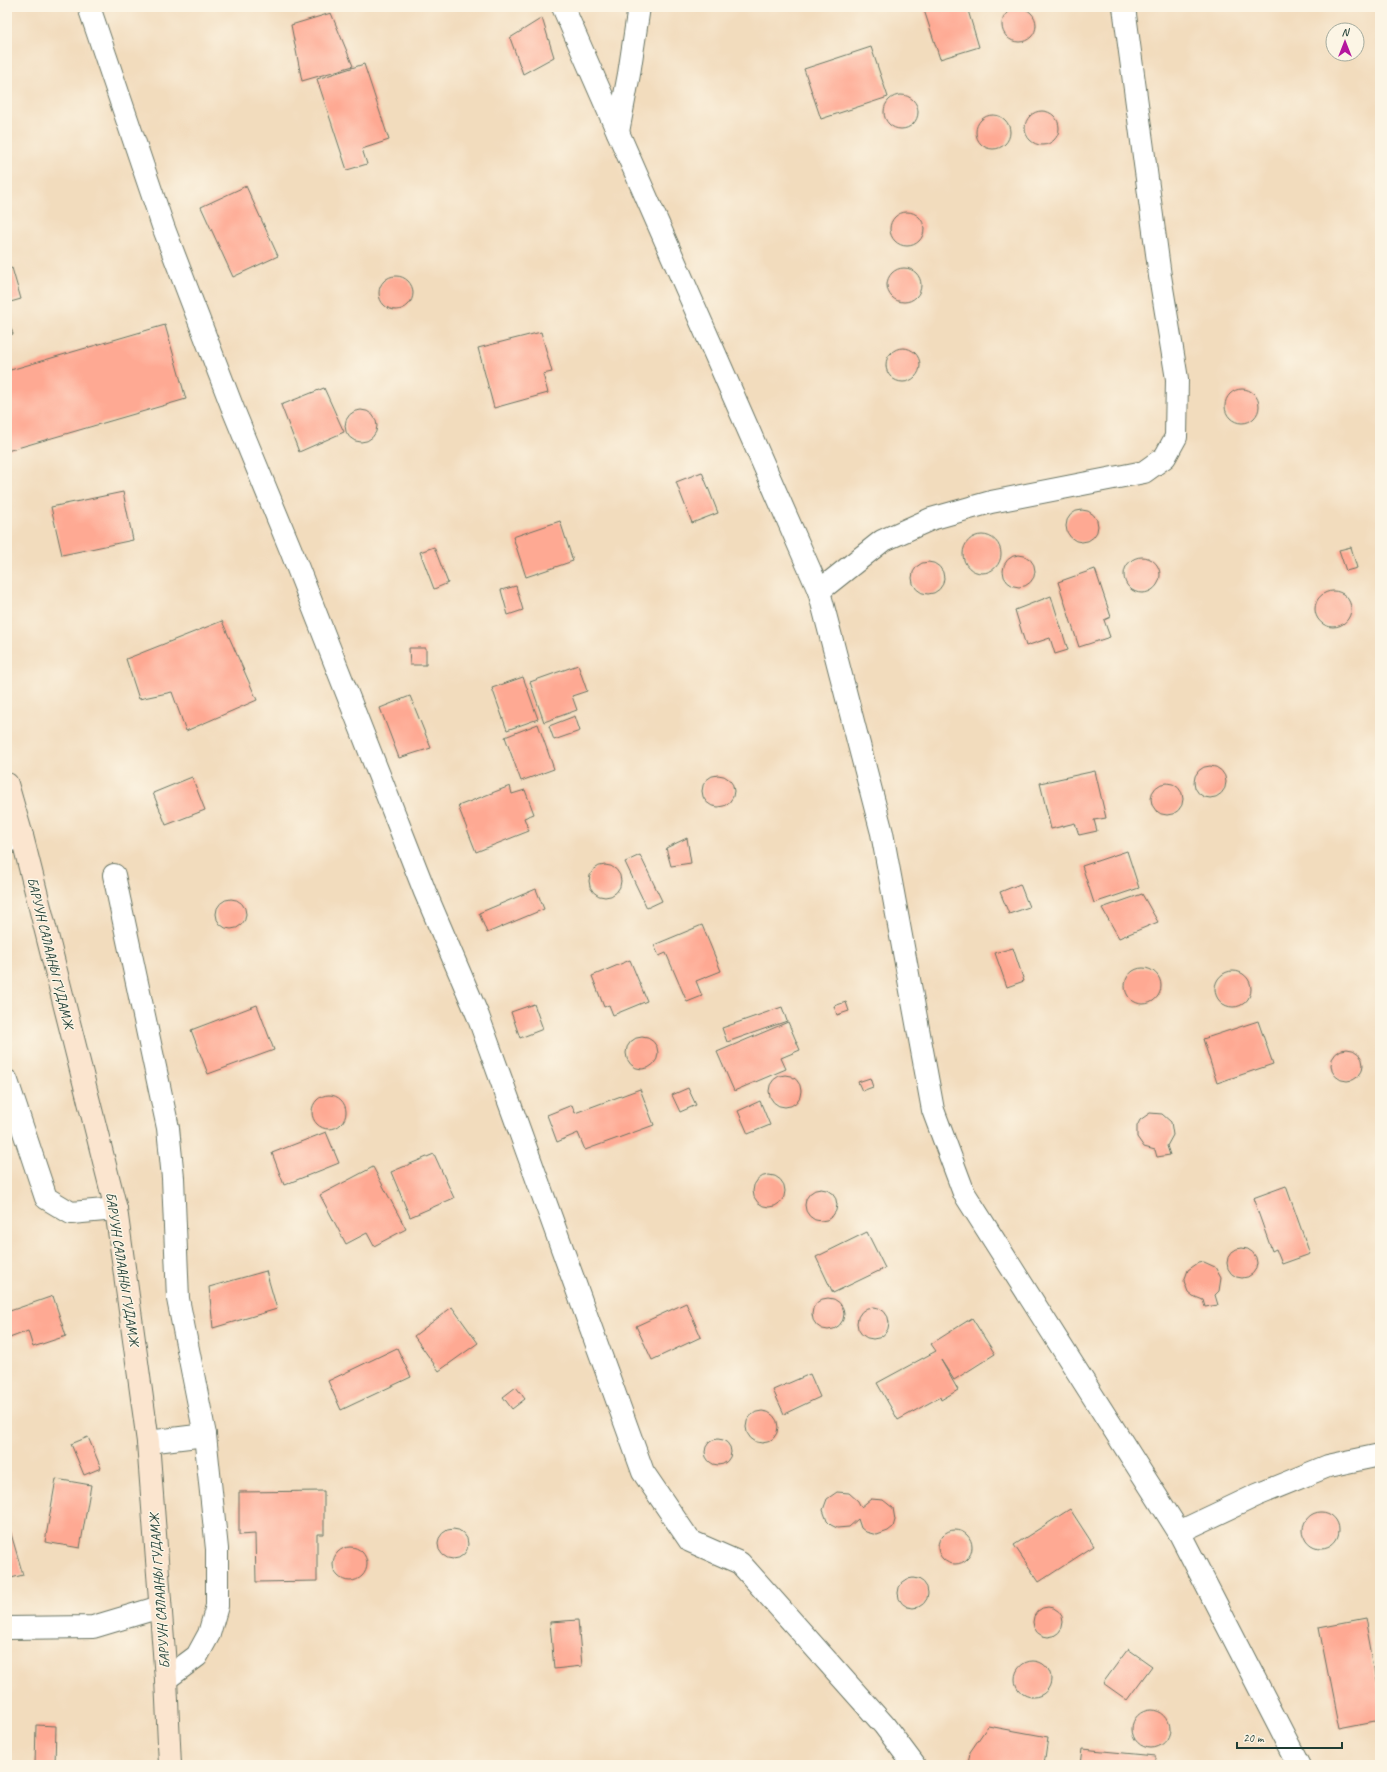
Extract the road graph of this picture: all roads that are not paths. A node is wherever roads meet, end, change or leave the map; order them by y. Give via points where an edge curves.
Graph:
1 (89, 7) edge
2 (563, 7) edge
3 (638, 7) edge
4 (1124, 7) edge
5 (618, 132) junction
6 (819, 591) junction
7 (7, 784) edge
8 (14, 839) edge
9 (114, 875) dead end
10 (7, 1081) edge
11 (116, 1209) junction
12 (205, 1436) junction
13 (148, 1442) junction
14 (1380, 1455) edge
15 (1179, 1532) junction
16 (160, 1607) junction
17 (7, 1628) edge
18 (166, 1679) junction
19 (170, 1765) edge
20 (914, 1765) edge
21 (1300, 1765) edge

1 - 20 street via 164,229 425,892 478,1016 643,1472 690,1541 740,1564 884,1725
2 - 5 street
3 - 5 street
4 - 6 street via 1160,276 1177,380 1176,437 1165,457 1144,472 991,502 931,519 882,541
5 - 6 street
6 - 15 street via 882,833 933,1110 964,1193
7 - 8 main road, БАРУУН САЛААНЫ ГУДАМЖ
8 - 11 main road, БАРУУН САЛААНЫ ГУДАМЖ
9 - 12 street via 168,1128 173,1178 178,1299
10 - 11 street via 46,1198 71,1213
11 - 13 main road, БАРУУН САЛААНЫ ГУДАМЖ
12 - 13 street
12 - 18 street via 217,1549 217,1606 209,1634 197,1656
13 - 16 main road, БАРУУН САЛААНЫ ГУДАМЖ
14 - 15 street via 1328,1466 1257,1495
15 - 21 street
16 - 17 street via 93,1627
16 - 18 main road, БАРУУН САЛААНЫ ГУДАМЖ
18 - 19 main road, БАРУУН САЛААНЫ ГУДАМЖ

